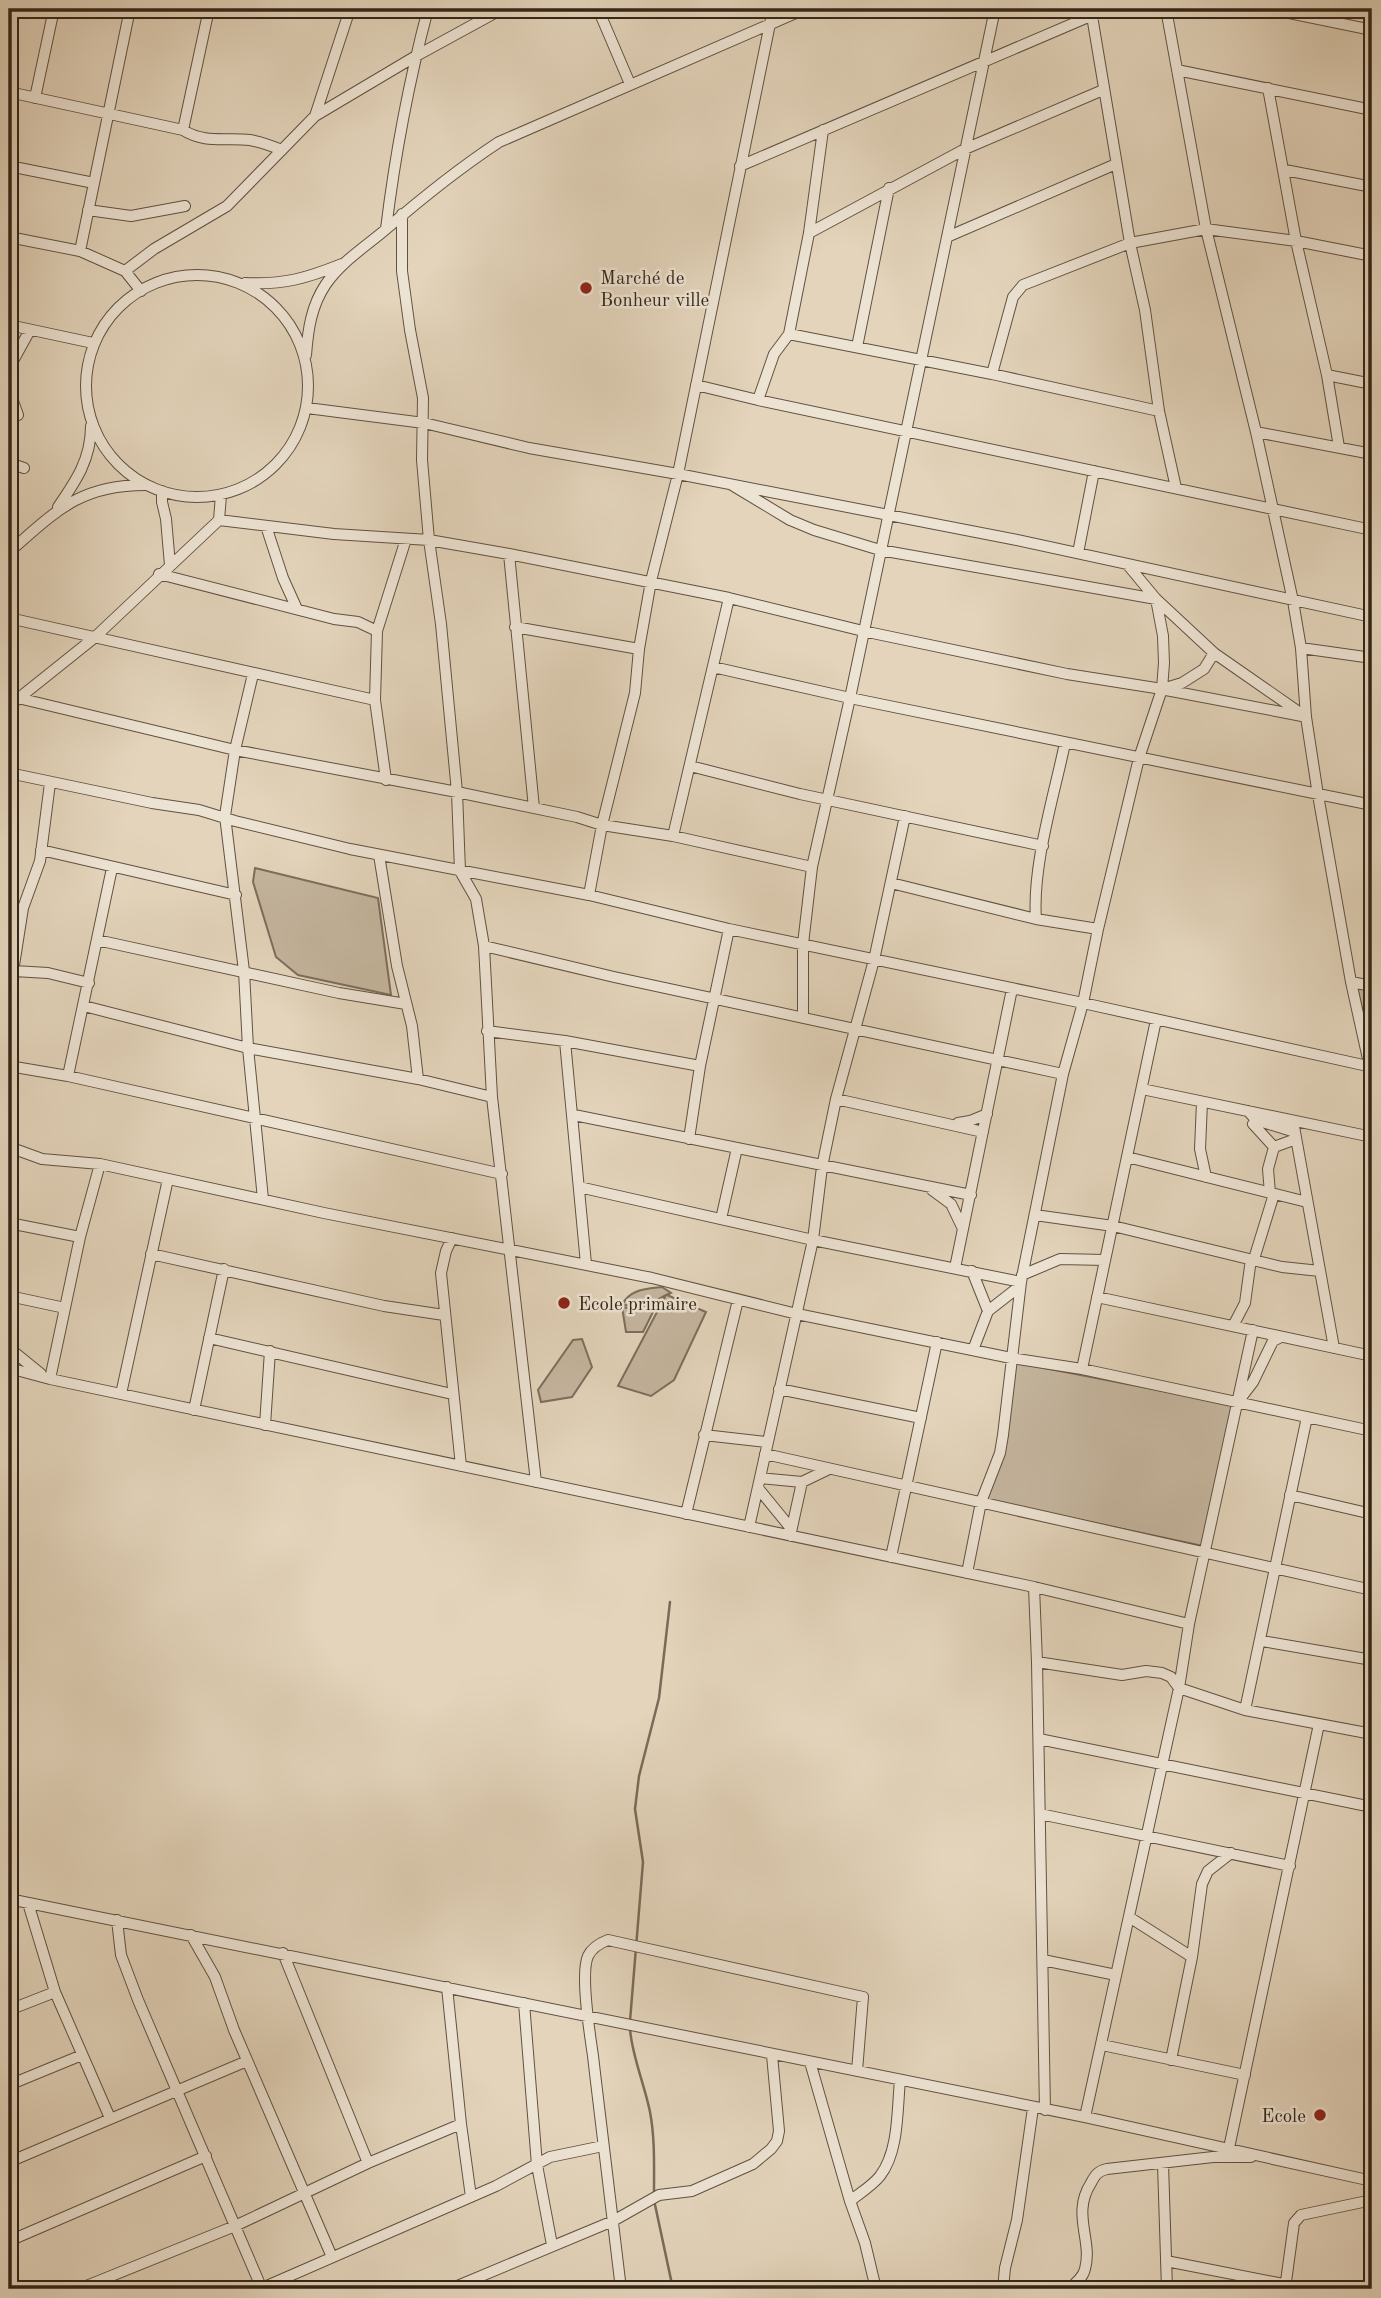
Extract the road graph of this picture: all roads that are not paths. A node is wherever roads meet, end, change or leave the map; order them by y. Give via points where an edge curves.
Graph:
1 (54, 9) edge
2 (130, 9) edge
3 (209, 9) edge
4 (350, 9) edge
5 (428, 9) edge
6 (502, 9) edge
7 (598, 9) edge
8 (773, 9) edge
9 (805, 9) edge
10 (995, 9) edge
11 (1107, 9) edge
12 (1166, 9) edge
13 (1269, 9) edge
14 (1092, 16) junction
15 (770, 23) junction
16 (1372, 30) edge
17 (416, 56) junction
18 (984, 61) junction
19 (1177, 70) junction
20 (630, 84) junction
21 (1372, 85) edge
22 (1268, 88) junction
23 (1103, 90) junction
24 (9, 92) edge
25 (35, 98) junction
26 (1370, 110) edge
27 (108, 114) junction
28 (315, 116) junction
29 (183, 130) junction
30 (823, 130) junction
31 (965, 149) junction
32 (282, 150) junction
33 (1116, 164) junction
34 (9, 166) edge
35 (740, 166) junction
36 (1285, 170) junction
37 (94, 183) junction
38 (1372, 187) edge
39 (889, 188) junction
40 (184, 206) dead end
41 (88, 210) junction
42 (402, 214) junction
43 (386, 229) junction
44 (1206, 229) junction
45 (809, 233) junction
46 (9, 237) edge
47 (947, 237) junction
48 (1296, 241) junction
49 (1130, 243) junction
50 (80, 251) junction
51 (1372, 257) edge
52 (346, 262) junction
53 (125, 271) junction
54 (240, 283) junction
55 (141, 291) junction
56 (9, 325) edge
57 (30, 330) junction
58 (789, 334) junction
59 (93, 343) junction
60 (857, 347) junction
61 (306, 358) junction
62 (922, 360) junction
63 (9, 368) edge
64 (992, 373) junction
65 (1327, 375) junction
66 (1372, 384) edge
67 (696, 385) junction
68 (9, 390) edge
69 (758, 400) junction
70 (307, 408) junction
71 (1159, 411) junction
72 (18, 415) dead end
73 (91, 422) junction
74 (424, 423) junction
75 (907, 431) junction
76 (1256, 432) junction
77 (1339, 447) junction
78 (1372, 454) edge
79 (9, 463) edge
80 (24, 468) dead end
81 (1094, 471) junction
82 (678, 474) junction
83 (146, 485) junction
84 (732, 485) junction
85 (1176, 488) junction
86 (162, 492) junction
87 (221, 495) junction
88 (1272, 508) junction
89 (53, 513) junction
90 (888, 516) junction
91 (219, 520) junction
92 (266, 526) junction
93 (1372, 530) edge
94 (406, 539) junction
95 (429, 540) junction
96 (880, 550) junction
97 (9, 552) edge
98 (1078, 553) junction
99 (509, 554) junction
100 (1127, 564) junction
101 (170, 565) junction
102 (159, 574) junction
103 (652, 581) junction
104 (729, 597) junction
105 (1156, 599) junction
106 (1293, 601) junction
107 (297, 609) junction
108 (1372, 617) edge
109 (9, 618) edge
110 (515, 627) junction
111 (377, 631) junction
112 (863, 631) junction
113 (94, 638) junction
114 (1301, 648) junction
115 (639, 649) junction
116 (1214, 653) junction
117 (1372, 658) edge
118 (713, 667) junction
119 (253, 674) junction
120 (1162, 689) junction
121 (18, 698) junction
122 (850, 698) junction
123 (375, 700) junction
124 (9, 706) edge
125 (1306, 717) junction
126 (1065, 743) junction
127 (235, 750) junction
128 (1139, 758) junction
129 (690, 766) junction
130 (9, 774) edge
131 (386, 780) junction
132 (50, 783) junction
133 (457, 792) junction
134 (1318, 795) junction
135 (828, 798) junction
136 (1372, 805) edge
137 (534, 808) junction
138 (225, 816) junction
139 (905, 816) junction
140 (602, 825) junction
141 (673, 836) junction
142 (1043, 846) junction
143 (41, 850) junction
144 (379, 855) junction
145 (812, 867) junction
146 (111, 868) junction
147 (460, 872) junction
148 (891, 883) junction
149 (236, 895) junction
150 (590, 895) junction
151 (1036, 919) junction
152 (729, 929) junction
153 (1098, 929) junction
154 (97, 940) junction
155 (803, 944) junction
156 (484, 946) junction
157 (874, 960) junction
158 (14, 971) junction
159 (244, 971) junction
160 (89, 982) junction
161 (1352, 982) junction
162 (1372, 986) edge
163 (1012, 989) junction
164 (9, 997) edge
165 (716, 998) junction
166 (1083, 1003) junction
167 (406, 1004) junction
168 (84, 1006) junction
169 (803, 1018) junction
170 (1156, 1020) junction
171 (854, 1029) junction
172 (487, 1031) junction
173 (565, 1041) junction
174 (248, 1048) junction
175 (998, 1059) junction
176 (9, 1066) edge
177 (700, 1066) junction
178 (1372, 1070) edge
179 (1063, 1074) junction
180 (68, 1076) junction
181 (418, 1079) junction
182 (1142, 1090) junction
183 (492, 1097) junction
184 (836, 1099) junction
185 (1202, 1102) junction
186 (1248, 1111) junction
187 (987, 1114) junction
188 (574, 1115) junction
189 (255, 1120) junction
190 (1256, 1120) junction
191 (1293, 1121) junction
192 (951, 1124) junction
193 (983, 1132) junction
194 (1296, 1135) junction
195 (1372, 1137) edge
196 (690, 1139) junction
197 (9, 1147) edge
198 (1274, 1147) junction
199 (737, 1148) junction
200 (1127, 1157) junction
201 (100, 1164) junction
202 (821, 1167) junction
203 (502, 1174) junction
204 (1206, 1177) junction
205 (168, 1179) junction
206 (924, 1186) junction
207 (579, 1187) junction
208 (1272, 1193) junction
209 (971, 1195) junction
210 (263, 1199) junction
211 (1307, 1202) junction
212 (1035, 1215) junction
213 (721, 1219) junction
214 (9, 1223) edge
215 (1112, 1226) junction
216 (963, 1230) junction
217 (80, 1237) junction
218 (452, 1238) junction
219 (813, 1240) junction
220 (509, 1249) junction
221 (151, 1254) junction
222 (1253, 1259) junction
223 (1105, 1260) junction
224 (586, 1264) junction
225 (955, 1268) junction
226 (223, 1269) junction
227 (972, 1271) junction
228 (1320, 1271) junction
229 (1021, 1281) junction
230 (9, 1296) edge
231 (1097, 1297) junction
232 (738, 1300) junction
233 (65, 1308) junction
234 (988, 1311) junction
235 (797, 1314) junction
236 (444, 1315) junction
237 (1233, 1326) junction
238 (1253, 1331) junction
239 (1281, 1336) junction
240 (209, 1338) junction
241 (937, 1342) junction
242 (9, 1348) edge
243 (1334, 1348) junction
244 (270, 1350) junction
245 (973, 1350) junction
246 (1372, 1356) edge
247 (1011, 1357) junction
248 (9, 1368) edge
249 (1082, 1369) junction
250 (48, 1379) junction
251 (779, 1389) junction
252 (121, 1394) junction
253 (452, 1394) junction
254 (1238, 1403) junction
255 (194, 1410) junction
256 (1307, 1417) junction
257 (921, 1418) junction
258 (265, 1424) junction
259 (1372, 1431) edge
260 (704, 1435) junction
261 (767, 1442) junction
262 (765, 1454) junction
263 (461, 1466) junction
264 (829, 1469) junction
265 (536, 1482) junction
266 (802, 1482) junction
267 (759, 1483) junction
268 (906, 1487) junction
269 (1290, 1495) junction
270 (981, 1502) junction
271 (686, 1514) junction
272 (1372, 1514) edge
273 (749, 1527) junction
274 (790, 1536) junction
275 (1206, 1552) junction
276 (891, 1557) junction
277 (1277, 1568) junction
278 (967, 1573) junction
279 (1034, 1587) junction
280 (1372, 1590) edge
281 (1189, 1624) junction
282 (1262, 1641) junction
283 (1372, 1660) edge
284 (1037, 1662) junction
285 (1179, 1688) junction
286 (1245, 1710) junction
287 (1319, 1724) junction
288 (1372, 1734) edge
289 (1039, 1739) junction
290 (1161, 1764) junction
291 (1305, 1793) junction
292 (1372, 1807) edge
293 (1040, 1814) junction
294 (1146, 1834) junction
295 (1231, 1853) junction
296 (1290, 1866) junction
297 (9, 1899) edge
298 (28, 1903) junction
299 (1129, 1917) junction
300 (117, 1920) junction
301 (191, 1935) junction
302 (283, 1953) junction
303 (1192, 1957) junction
304 (1043, 1960) junction
305 (1116, 1975) junction
306 (447, 1987) junction
307 (55, 1992) junction
308 (524, 2003) junction
309 (9, 2010) edge
310 (588, 2018) junction
311 (1102, 2045) junction
312 (82, 2055) junction
313 (772, 2055) junction
314 (1171, 2060) junction
315 (247, 2061) junction
316 (810, 2062) junction
317 (857, 2071) junction
318 (1245, 2075) junction
319 (900, 2080) junction
320 (9, 2085) edge
321 (179, 2091) junction
322 (1033, 2108) junction
323 (1045, 2110) junction
324 (1085, 2117) junction
325 (110, 2119) junction
326 (461, 2124) junction
327 (603, 2146) junction
328 (1229, 2148) junction
329 (206, 2155) junction
330 (1269, 2157) junction
331 (9, 2162) edge
332 (368, 2163) junction
333 (1163, 2164) junction
334 (537, 2165) junction
335 (1372, 2181) edge
336 (304, 2192) junction
337 (471, 2197) junction
338 (1372, 2200) edge
339 (850, 2201) junction
340 (613, 2221) junction
341 (235, 2226) junction
342 (9, 2241) edge
343 (552, 2245) junction
344 (332, 2257) junction
345 (1166, 2261) junction
346 (1285, 2287) edge
347 (259, 2288) edge
348 (79, 2289) edge
349 (450, 2289) edge
350 (621, 2289) edge
351 (877, 2289) edge
352 (1003, 2289) edge
353 (1068, 2289) edge
354 (1167, 2289) edge
355 (1309, 2289) edge

1 - 25 street
2 - 27 street
3 - 29 street
4 - 28 street
5 - 17 street
6 - 17 street
7 - 20 street
8 - 15 street
9 - 15 street
10 - 18 street
11 - 14 street
12 - 19 street
13 - 16 street
14 - 18 street
14 - 23 street
15 - 20 street
15 - 35 street
17 - 28 street
17 - 43 street
18 - 30 street
18 - 31 street
19 - 22 street
19 - 44 street
20 - 42 street via 499,142
21 - 26 street
22 - 26 street
22 - 36 street
23 - 31 street
23 - 33 street
24 - 25 street
25 - 27 street
27 - 29 street
27 - 37 street
28 - 32 street
29 - 32 street via 207,139 248,140
30 - 35 street
30 - 45 street
31 - 39 street
31 - 47 street
32 - 53 street via 227,206
33 - 47 street
33 - 49 street
34 - 37 street
35 - 67 street
36 - 38 street
36 - 48 street
37 - 41 street
39 - 45 street
39 - 60 street
40 - 41 street via 131,216
41 - 50 street
42 - 43 street
42 - 74 street via 402,271
43 - 52 street
44 - 48 street
44 - 49 street
44 - 76 street
45 - 58 street
46 - 50 street
47 - 62 street
48 - 51 street
48 - 65 street
49 - 64 street via 1023,285 1013,297
49 - 71 street
50 - 53 street
52 - 54 street via 281,284
52 - 61 street via 327,283 312,313
53 - 55 street
54 - 55 street via 188,275
54 - 61 street via 280,311
55 - 59 street via 108,318
56 - 57 street
57 - 59 street
57 - 63 street
58 - 60 street
58 - 69 street via 774,354
59 - 73 street via 85,382
60 - 62 street
61 - 70 street
62 - 64 street
62 - 75 street
64 - 71 street
65 - 66 street
65 - 77 street
67 - 69 street
67 - 82 street
68 - 72 street
69 - 75 street
70 - 74 street
70 - 87 street via 299,432 269,471
71 - 85 street
73 - 83 street via 108,453
73 - 89 street via 86,463
74 - 82 street via 529,448
74 - 95 street
75 - 81 street
75 - 90 street
76 - 77 street
76 - 88 street
77 - 78 street
79 - 80 street
81 - 85 street
81 - 98 street
82 - 84 street
82 - 103 street
83 - 86 street
83 - 89 street via 102,488
84 - 90 street
84 - 96 street via 790,520
85 - 88 street
86 - 87 street
86 - 101 street
87 - 91 street
88 - 93 street
88 - 106 street
89 - 97 street
90 - 96 street
90 - 98 street
91 - 92 street
91 - 101 street
92 - 94 street
92 - 107 street
94 - 95 street
94 - 111 street
95 - 99 street
95 - 133 street
96 - 105 street
96 - 112 street
98 - 100 street
99 - 103 street
99 - 110 street
100 - 105 street
100 - 106 street
101 - 102 street
102 - 107 street
102 - 113 street
103 - 104 street
103 - 115 street
104 - 112 street
104 - 118 street
105 - 116 street
105 - 120 street via 1163,636
106 - 108 street
106 - 114 street
107 - 111 street via 358,622
109 - 113 street
110 - 115 street
110 - 137 street
111 - 123 street
112 - 120 street
112 - 122 street
113 - 119 street
113 - 121 street
114 - 117 street
114 - 125 street
115 - 140 street via 635,694
116 - 120 street via 1204,669
116 - 125 street
118 - 122 street
118 - 129 street
119 - 123 street
119 - 127 street
120 - 125 street
120 - 128 street
121 - 124 street
121 - 127 street
122 - 126 street
122 - 135 street
123 - 131 street
125 - 134 street
126 - 128 street
126 - 142 street
127 - 131 street
127 - 138 street
128 - 134 street
128 - 153 street
129 - 135 street
129 - 141 street
130 - 132 street
131 - 133 street
132 - 138 street
132 - 143 street
133 - 137 street
133 - 147 street
134 - 136 street
134 - 161 street
135 - 139 street
135 - 145 street
137 - 140 street
138 - 144 street
138 - 149 street
139 - 142 street
139 - 148 street
140 - 141 street
140 - 150 street
141 - 145 street
142 - 151 street
143 - 146 street
143 - 158 street via 23,908
144 - 147 street
144 - 167 street
145 - 155 street
146 - 149 street
146 - 154 street
147 - 150 street
147 - 156 street via 476,899
148 - 151 street
148 - 157 street
149 - 159 street
150 - 152 street
151 - 153 street
152 - 155 street
152 - 165 street
153 - 166 street
154 - 159 street
154 - 160 street
155 - 157 street
155 - 169 street
156 - 165 street
156 - 172 street
157 - 163 street
157 - 171 street
158 - 160 street
158 - 164 street
159 - 167 street
159 - 174 street
160 - 168 street
161 - 162 street
161 - 178 street
163 - 166 street
163 - 175 street
165 - 169 street
165 - 177 street
166 - 170 street
166 - 179 street
167 - 181 street
168 - 174 street
168 - 180 street
169 - 171 street
170 - 178 street
170 - 182 street
171 - 175 street
171 - 184 street
172 - 173 street
172 - 183 street
173 - 177 street
173 - 188 street
174 - 181 street
174 - 189 street
175 - 179 street
175 - 187 street
176 - 180 street
177 - 196 street
179 - 212 street
180 - 189 street
181 - 183 street
182 - 185 street
182 - 200 street
183 - 203 street
184 - 192 street
184 - 202 street
185 - 186 street
185 - 204 street via 1200,1149
186 - 190 street
186 - 191 street
187 - 192 street
187 - 193 street
188 - 196 street
188 - 207 street
189 - 203 street
189 - 210 street
190 - 194 street
190 - 198 street via 1253,1124
191 - 194 street
191 - 195 street
192 - 193 street
193 - 209 street
194 - 198 street
194 - 211 street
196 - 199 street
197 - 201 street via 42,1160
198 - 208 street via 1268,1169
199 - 202 street
199 - 213 street
200 - 204 street
200 - 215 street
201 - 205 street
201 - 217 street
202 - 206 street
202 - 219 street
203 - 220 street
204 - 208 street
205 - 210 street
205 - 221 street
206 - 209 street
206 - 216 street via 951,1204
207 - 213 street
207 - 224 street
208 - 211 street
208 - 222 street
209 - 216 street
210 - 218 street
211 - 228 street
212 - 215 street
212 - 229 street
213 - 219 street
214 - 217 street
215 - 222 street
215 - 223 street
216 - 225 street
217 - 233 street
218 - 220 street
218 - 236 street via 441,1273
219 - 225 street
219 - 235 street
220 - 224 street
220 - 265 street
221 - 226 street
221 - 252 street
222 - 228 street
222 - 237 street via 1245,1303
223 - 229 street via 1060,1259
223 - 231 street
224 - 232 street
225 - 227 street
226 - 236 street
226 - 240 street
227 - 229 street
227 - 234 street
228 - 243 street
229 - 234 street
229 - 247 street
230 - 233 street
231 - 237 street
231 - 249 street
232 - 235 street
232 - 260 street
233 - 250 street
234 - 245 street
235 - 241 street
235 - 251 street
236 - 253 street
237 - 238 street
238 - 239 street
238 - 254 street
239 - 243 street
239 - 254 street via 1273,1341
240 - 244 street
240 - 255 street
241 - 245 street
241 - 257 street
242 - 250 street
243 - 246 street
244 - 253 street
244 - 258 street
245 - 247 street
247 - 249 street
247 - 270 street via 1000,1453
248 - 250 street
249 - 254 street
250 - 252 street
251 - 257 street
251 - 261 street
252 - 255 street
253 - 263 street
254 - 256 street
254 - 275 street
255 - 258 street
256 - 259 street
256 - 269 street
257 - 268 street
258 - 263 street
260 - 261 street
260 - 271 street
261 - 262 street
262 - 264 street
262 - 267 street
263 - 265 street
264 - 266 street
264 - 268 street
265 - 271 street
266 - 267 street
266 - 274 street
267 - 273 street
267 - 274 street via 789,1525
268 - 270 street
268 - 276 street
269 - 272 street
269 - 277 street
270 - 275 street
270 - 278 street
271 - 273 street
273 - 274 street
274 - 276 street
275 - 277 street
275 - 281 street
276 - 278 street
277 - 280 street
277 - 282 street
278 - 279 street
279 - 281 street
279 - 284 street
281 - 285 street
282 - 283 street
282 - 286 street
284 - 285 street via 1122,1675 1162,1673
284 - 289 street
285 - 286 street
285 - 290 street
286 - 287 street
287 - 288 street
287 - 291 street
289 - 290 street
289 - 293 street
290 - 291 street
290 - 294 street
291 - 292 street
291 - 296 street
293 - 294 street
293 - 304 street
294 - 295 street
294 - 299 street
295 - 296 street
295 - 303 street via 1205,1875
296 - 318 street
297 - 298 street
298 - 300 street
298 - 307 street
299 - 303 street
299 - 305 street
300 - 301 street
300 - 321 street via 121,1955
301 - 302 street
301 - 315 street via 215,1978
302 - 306 street
302 - 332 street
303 - 314 street
304 - 305 street
304 - 323 street
305 - 311 street
306 - 308 street
306 - 326 street
307 - 309 street
307 - 312 street
308 - 310 street
308 - 334 street
310 - 313 street
310 - 317 street via 587,1957 608,1940 863,1997
310 - 327 street
311 - 314 street
311 - 324 street
312 - 320 street
312 - 325 street
313 - 316 street
313 - 340 street via 779,2131 771,2150 753,2164 692,2191 659,2195
314 - 318 street
315 - 321 street
315 - 336 street
316 - 317 street
316 - 339 street
317 - 319 street
318 - 328 street
319 - 322 street
319 - 339 street via 891,2153 881,2175
321 - 325 street
321 - 329 street
322 - 323 street
322 - 352 street
323 - 324 street
324 - 328 street
325 - 331 street
326 - 332 street
326 - 337 street
327 - 334 street via 566,2152
327 - 340 street
328 - 330 street
329 - 341 street
329 - 342 street
330 - 333 street via 1213,2157
330 - 335 street
332 - 336 street
333 - 345 street
333 - 353 street via 1097,2173 1082,2203 1086,2268
334 - 337 street
334 - 343 street
336 - 341 street
336 - 344 street
337 - 344 street
338 - 346 street via 1301,2215 1294,2223
339 - 351 street
340 - 343 street
340 - 350 street
341 - 347 street
341 - 348 street
343 - 349 street
344 - 347 street
345 - 346 street
345 - 354 street
346 - 355 street

